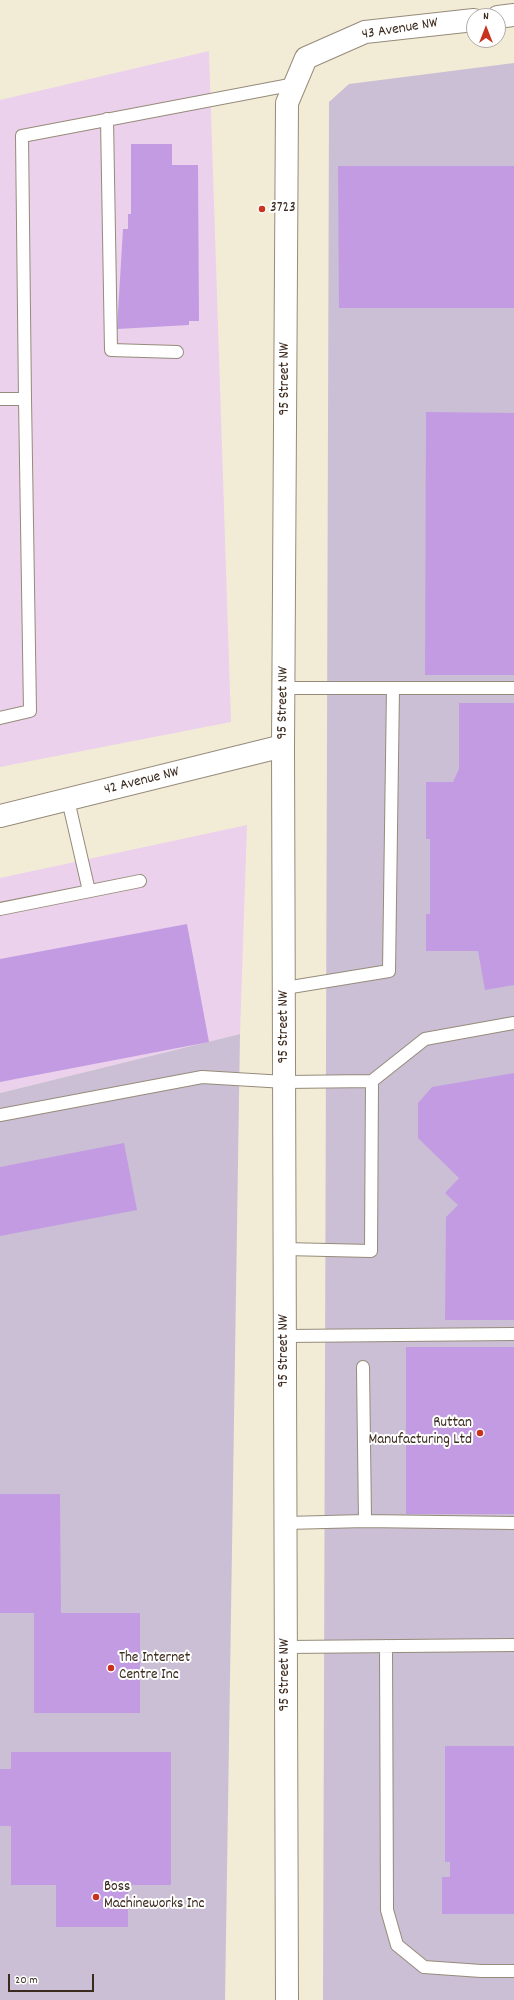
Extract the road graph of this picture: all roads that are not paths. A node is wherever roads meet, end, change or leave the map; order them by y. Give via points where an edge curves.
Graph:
1 (466, 21) edge
2 (306, 58) joint
3 (295, 84) junction
4 (107, 119) junction
5 (177, 352) dead end
6 (25, 398) junction
7 (0, 399) edge
8 (285, 688) junction
9 (393, 688) junction
10 (514, 688) edge
11 (0, 718) edge
12 (283, 746) junction
13 (68, 800) junction
14 (0, 816) edge
15 (140, 881) dead end
16 (89, 891) junction
17 (0, 908) edge
18 (285, 988) junction
19 (514, 1023) edge
20 (372, 1081) junction
21 (285, 1082) junction
22 (0, 1114) edge
23 (285, 1249) junction
24 (514, 1334) edge
25 (285, 1336) junction
26 (363, 1367) dead end
27 (365, 1521) junction
28 (286, 1523) junction
29 (514, 1523) edge
30 (514, 1645) edge
31 (386, 1646) junction
32 (286, 1647) junction
33 (514, 1971) edge
34 (287, 2000) edge

1 - 2 street, 43 Avenue NW via 366,32
2 - 3 street, 95 Street NW
3 - 4 lane
3 - 8 street, 95 Street NW via 287,103
4 - 5 lane via 110,350
4 - 6 lane via 22,136
6 - 7 lane
6 - 11 lane via 30,711
8 - 9 lane
8 - 12 street, 95 Street NW
9 - 10 lane
9 - 18 lane via 389,971
12 - 13 street, 42 Avenue NW
12 - 18 street, 95 Street NW
13 - 14 street, 42 Avenue NW
13 - 16 lane
15 - 16 lane
16 - 17 lane
18 - 21 street, 95 Street NW
19 - 20 lane via 425,1039
20 - 21 lane
20 - 23 lane via 371,1251
21 - 22 lane via 202,1077
21 - 23 street, 95 Street NW
23 - 25 street, 95 Street NW
24 - 25 lane
25 - 28 street, 95 Street NW
26 - 27 lane
27 - 28 lane
27 - 29 lane
28 - 32 street, 95 Street NW
30 - 31 lane
31 - 32 lane
31 - 33 lane via 387,1910 396,1945 424,1967
32 - 34 street, 95 Street NW

